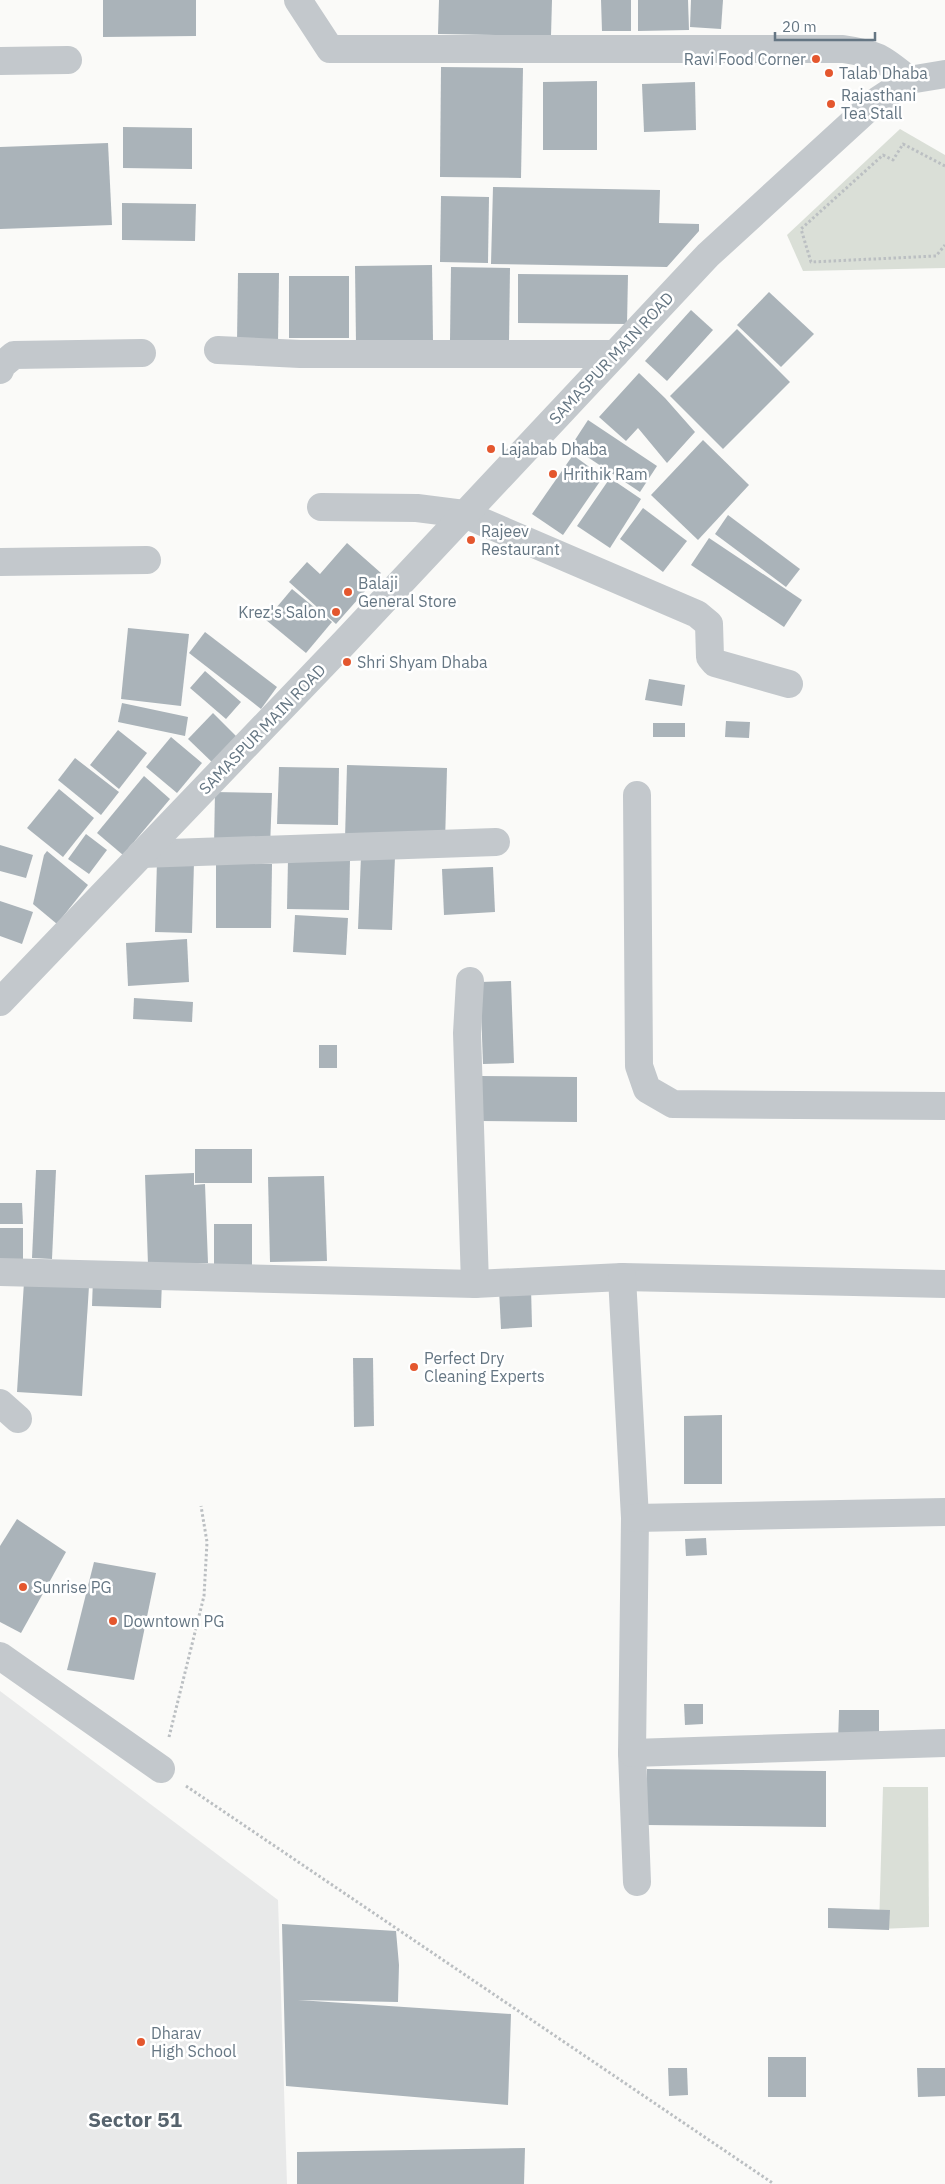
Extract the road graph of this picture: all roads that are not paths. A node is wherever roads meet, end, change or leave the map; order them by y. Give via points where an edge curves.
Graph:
1 (298, 0) edge
2 (68, 60) dead end
3 (0, 61) edge
4 (945, 74) edge
5 (909, 80) junction
6 (218, 350) dead end
7 (142, 353) dead end
8 (615, 354) junction
9 (0, 370) edge
10 (321, 507) dead end
11 (464, 514) junction
12 (147, 560) dead end
13 (0, 562) edge
14 (789, 684) dead end
15 (637, 795) dead end
16 (496, 842) dead end
17 (141, 854) junction
18 (470, 981) dead end
19 (0, 1002) edge
20 (945, 1106) edge
21 (0, 1272) edge
22 (622, 1277) junction
23 (475, 1284) junction
24 (945, 1284) edge
25 (945, 1512) edge
26 (635, 1518) junction
27 (0, 1656) edge
28 (945, 1743) edge
29 (632, 1754) junction
30 (161, 1770) road end
31 (637, 1882) dead end

1 - 5 street via 330,49 843,49 871,53
2 - 3 street
4 - 5 street
5 - 8 street, SAMASPUR MAIN ROAD via 874,103 708,255
6 - 8 street via 300,354
7 - 9 street via 14,355 2,364
8 - 11 street, SAMASPUR MAIN ROAD
10 - 11 street via 417,508
11 - 14 street via 697,614 709,624 710,657 715,663
11 - 17 street, SAMASPUR MAIN ROAD
12 - 13 street
15 - 20 street via 639,1066 647,1090 673,1104
16 - 17 street
17 - 19 street, SAMASPUR MAIN ROAD
18 - 23 street via 467,1033
21 - 23 street
22 - 23 street
22 - 24 street
22 - 26 street
25 - 26 street
26 - 29 street
27 - 30 street
28 - 29 street
29 - 31 street

